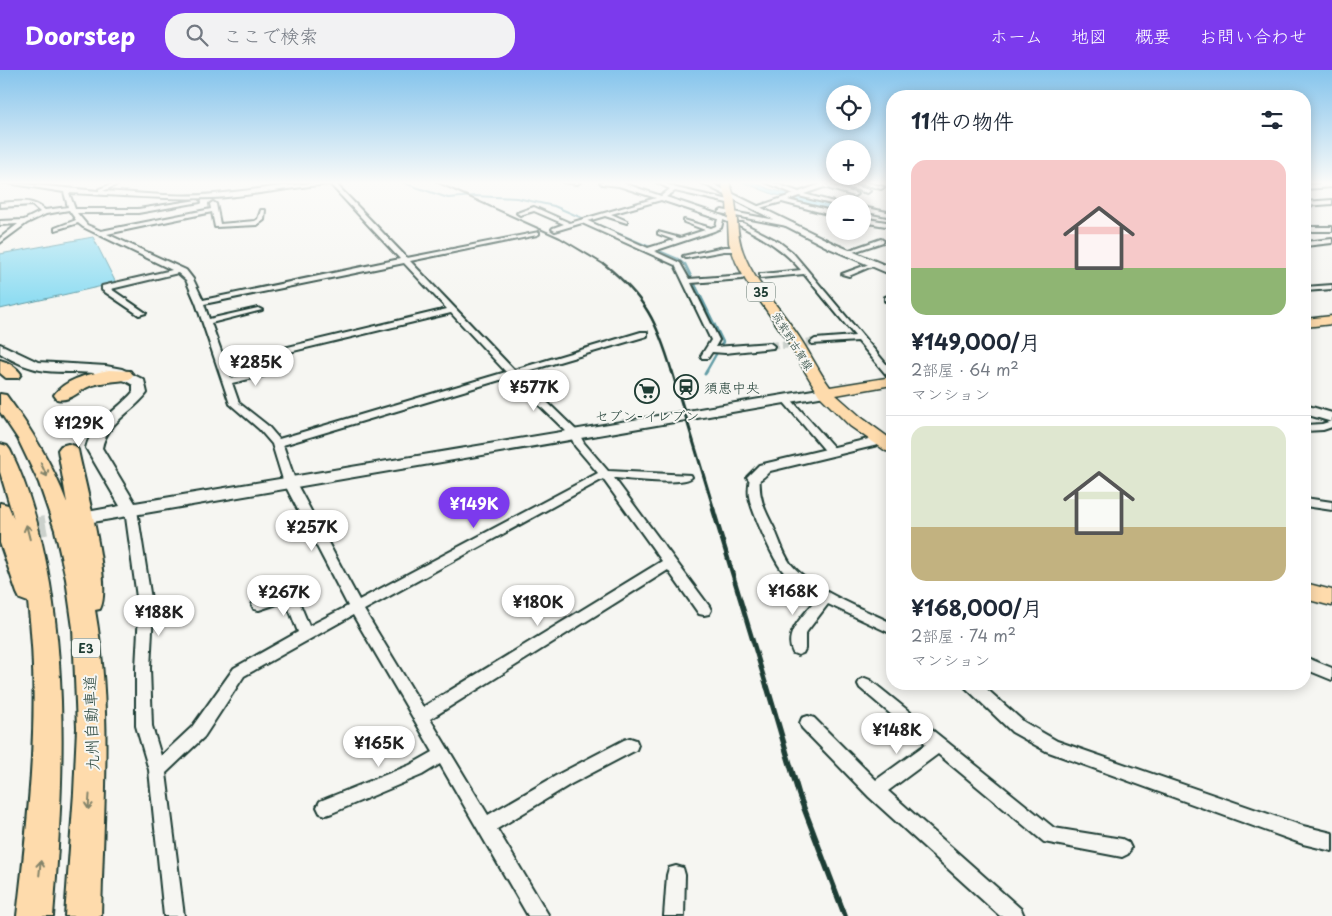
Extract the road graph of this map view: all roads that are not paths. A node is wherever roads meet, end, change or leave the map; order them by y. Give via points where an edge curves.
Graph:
1 (78, 221) edge
2 (80, 221) edge
3 (216, 221) edge
4 (259, 221) edge
5 (368, 221) edge
6 (565, 221) edge
7 (580, 221) edge
8 (583, 221) edge
9 (687, 221) edge
10 (723, 221) edge
11 (732, 221) edge
12 (745, 221) edge
13 (775, 221) edge
14 (785, 221) edge
15 (25, 222) joint
16 (154, 222) joint
17 (871, 222) edge
18 (0, 223) edge
19 (571, 224) junction
20 (886, 224) edge
21 (792, 225) junction
22 (56, 229) dead end
23 (556, 229) dead end
24 (1311, 229) edge
25 (1332, 229) edge
26 (159, 230) dead end
27 (712, 230) junction
28 (101, 233) junction
29 (537, 233) dead end
30 (660, 233) dead end
31 (1, 240) edge
32 (680, 240) junction
33 (881, 241) dead end
34 (1332, 241) edge
35 (1311, 243) edge
36 (736, 249) junction
37 (650, 250) junction
38 (847, 252) junction
39 (686, 256) dead end
40 (405, 261) junction
41 (874, 264) junction
42 (886, 269) edge
43 (180, 270) junction
44 (806, 272) junction
45 (846, 274) dead end
46 (763, 276) dead end
47 (742, 277) dead end
48 (688, 281) junction
49 (1332, 287) edge
50 (1311, 289) edge
51 (200, 303) junction
52 (258, 310) dead end
53 (453, 310) junction
54 (142, 312) dead end
55 (1332, 320) edge
56 (206, 322) junction
57 (1311, 322) edge
58 (644, 334) dead end
59 (861, 338) junction
60 (815, 342) tunnel mouth
61 (770, 346) tunnel mouth
62 (0, 348) edge
63 (220, 366) junction
64 (102, 368) junction
65 (280, 369) dead end
66 (886, 369) edge
67 (512, 373) junction
68 (124, 375) junction
69 (226, 382) junction
70 (886, 382) edge
71 (825, 392) junction
72 (785, 398) junction
73 (0, 399) edge
74 (1311, 411) edge
75 (1332, 418) edge
76 (1332, 424) edge
77 (1311, 428) edge
78 (574, 434) junction
79 (886, 439) edge
80 (886, 442) edge
81 (277, 443) junction
82 (0, 450) edge
83 (68, 450) dead end
84 (832, 452) junction
85 (605, 474) junction
86 (688, 477) dead end
87 (755, 477) joint
88 (290, 483) junction
89 (1311, 503) edge
90 (1332, 506) edge
91 (0, 510) edge
92 (131, 510) junction
93 (94, 516) dead end
94 (670, 562) junction
95 (1311, 593) edge
96 (827, 596) junction
97 (1332, 598) edge
98 (259, 605) dead end
99 (356, 608) junction
100 (704, 610) dead end
101 (886, 626) edge
102 (306, 635) junction
103 (798, 649) dead end
104 (1311, 665) edge
105 (1332, 674) edge
106 (89, 681) junction
107 (865, 684) dead end
108 (978, 690) edge
109 (421, 716) junction
110 (808, 723) dead end
111 (48, 736) junction
112 (938, 744) junction
113 (630, 745) dead end
114 (443, 754) junction
115 (157, 770) junction
116 (875, 792) junction
117 (326, 807) dead end
118 (486, 826) junction
119 (1332, 842) edge
120 (1122, 848) dead end
121 (676, 875) dead end
122 (35, 916) edge
123 (83, 916) edge
124 (174, 916) edge
125 (539, 916) edge
126 (674, 916) edge
127 (1014, 916) edge

1 - 22 street
2 - 28 street
3 - 4 street via 217,226
5 - 40 street
6 - 19 street
7 - 19 street
8 - 37 street
9 - 27 street
10 - 27 street
11 - 36 main road, 筑紫野古賀線 / 35
12 - 44 street via 778,243
13 - 21 street
14 - 21 street
15 - 18 street
15 - 31 street
16 - 26 street
16 - 28 street
17 - 20 street
19 - 23 street
21 - 38 street
24 - 25 street
27 - 32 street
28 - 43 street
29 - 40 street
30 - 32 street
32 - 37 street
33 - 38 street
34 - 35 street
36 - 39 street
36 - 71 main road, 筑紫野古賀線 / 35 via 746,269 795,339
37 - 48 street via 678,264
38 - 41 street
40 - 51 street
40 - 53 street
41 - 42 street
41 - 45 street
43 - 51 street via 189,279
43 - 54 street via 105,288
44 - 46 street
44 - 59 street
47 - 48 street
48 - 61 street via 715,340 708,352
49 - 50 street
51 - 56 street
52 - 56 street
53 - 63 street
53 - 67 street
55 - 57 main road
56 - 63 street
58 - 67 street
59 - 60 street
59 - 66 street
62 - 64 street via 46,367
63 - 69 street
64 - 68 street
64 - 68 highway via 104,371 97,375 63,389 108,376
65 - 69 street
67 - 78 street
67 - 81 street
68 - 92 street via 139,383 140,393 95,437 94,448
69 - 81 street via 235,404
70 - 71 main road
71 - 72 street
71 - 79 main road, 筑紫野古賀線 / 35 via 852,418
72 - 78 street
72 - 84 street
73 -> 106 highway, 九州自動車道 / E3 via 32,446 58,502 83,609
74 - 75 street
76 - 77 street
78 - 85 street
78 - 88 street
80 - 84 street
81 - 88 street
111 -> 82 highway via 44,623 34,559 14,482
83 - 106 highway via 92,572
84 - 87 street via 765,468
85 - 86 street
85 - 94 street
85 - 99 street
87 - 96 street via 752,491 786,565 802,582
88 - 92 street
88 - 99 street
89 - 90 street
91 - 111 highway via 31,598
92 - 93 street
92 - 115 street via 146,612 144,726
94 - 100 street
94 - 109 street
95 - 97 main road
96 - 101 street
96 - 103 street via 798,633
98 - 102 street via 290,594
99 - 102 street
99 - 109 street
102 - 115 street via 239,672 198,732
104 - 105 street
106 -> 123 highway, 九州自動車道 / E3 via 91,776
107 - 112 street
108 - 119 street via 1018,727 1052,746
109 - 114 street
110 - 116 street
122 -> 111 highway via 46,810
112 - 116 street
112 - 120 street via 1050,836
113 - 118 street
114 - 117 street via 416,770
114 - 118 street
115 - 124 street
116 - 127 street
118 - 125 street
121 - 126 street

